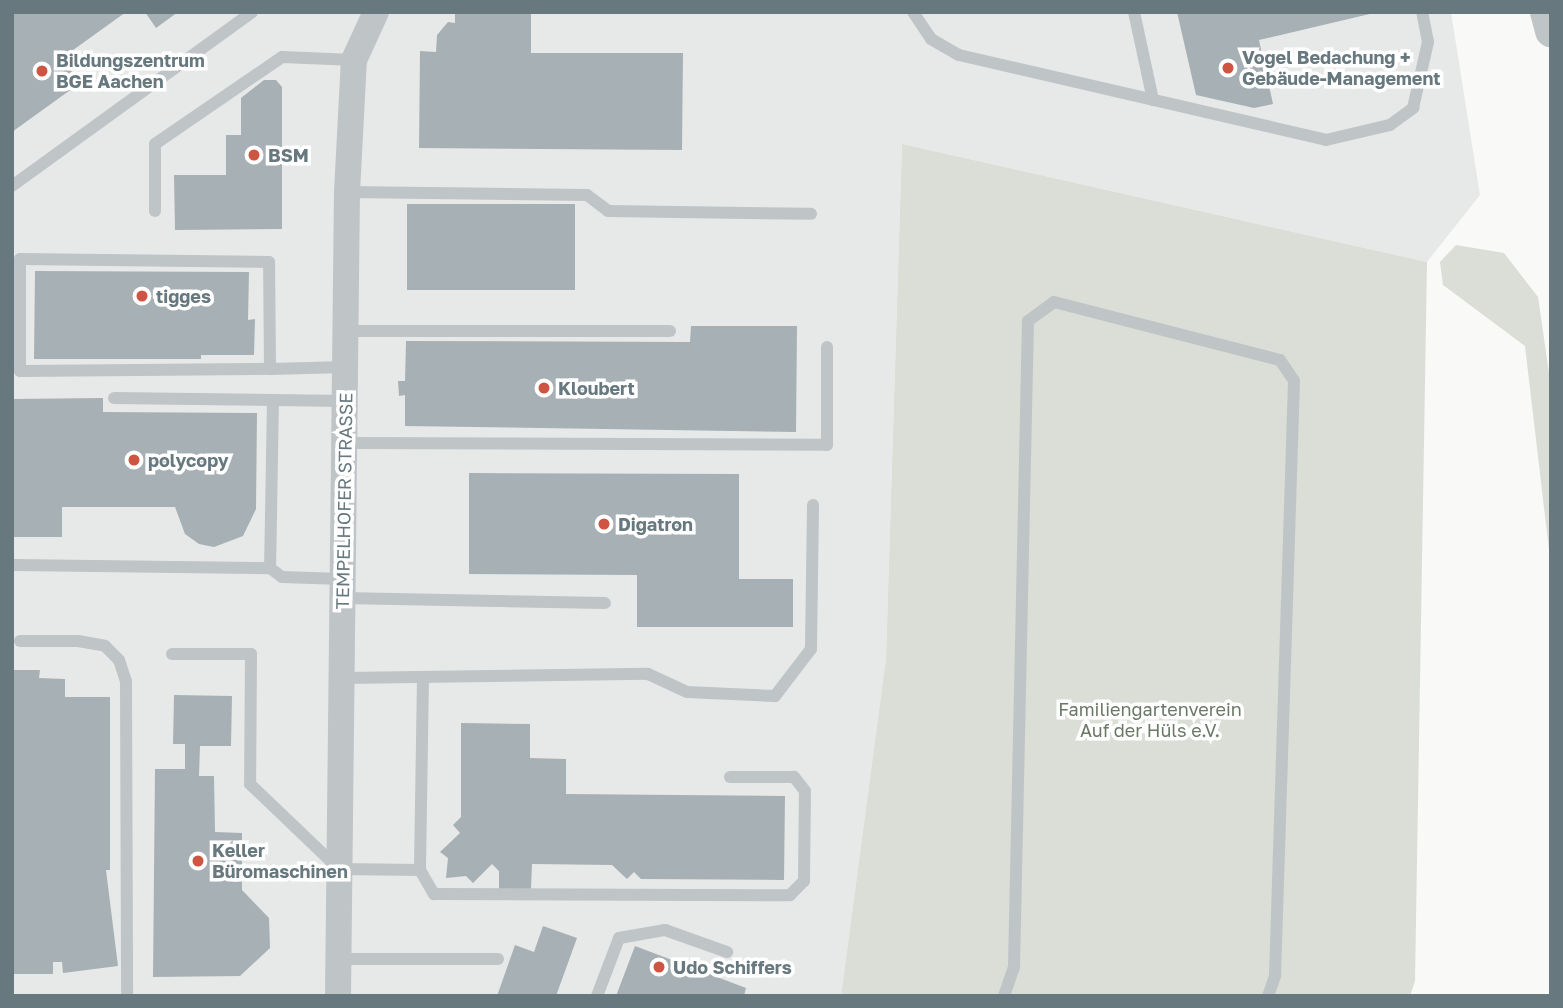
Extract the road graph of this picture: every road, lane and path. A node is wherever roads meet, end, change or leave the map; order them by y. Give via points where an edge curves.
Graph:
1 (252, 12) edge
2 (376, 12) edge
3 (913, 12) edge
4 (1134, 12) edge
5 (1422, 12) edge
6 (1546, 12) edge
7 (1551, 31) edge
8 (354, 60) junction
9 (1153, 100) junction
10 (12, 186) edge
11 (347, 192) junction
12 (155, 211) dead end
13 (811, 215) dead end
14 (346, 331) junction
15 (670, 331) dead end
16 (827, 347) dead end
17 (346, 367) junction
18 (270, 369) junction
19 (114, 398) dead end
20 (273, 400) junction
21 (345, 401) junction
22 (344, 443) junction
23 (813, 505) dead end
24 (14, 565) dead end
25 (270, 568) junction
26 (342, 588) junction
27 (605, 603) dead end
28 (20, 641) dead end
29 (172, 654) dead end
30 (423, 677) junction
31 (343, 678) junction
32 (730, 777) dead end
33 (339, 869) junction
34 (420, 870) junction
35 (727, 952) dead end
36 (338, 959) junction
37 (498, 959) dead end
38 (127, 996) edge
39 (338, 996) edge
40 (597, 996) edge
41 (1004, 996) edge
42 (1268, 996) edge

1 - 10 lane
2 - 8 street, TEMPELHOFER STRASSE
3 - 9 lane via 931,39 959,55
4 - 9 lane
5 - 9 lane via 1428,42 1421,82 1413,108 1390,125 1326,140
6 - 7 street
8 - 11 street, TEMPELHOFER STRASSE
8 - 12 lane via 282,57 155,144
11 - 13 lane via 587,195 608,211
11 - 14 street, TEMPELHOFER STRASSE
14 - 15 lane
14 - 17 street, TEMPELHOFER STRASSE
16 - 22 lane via 827,445
17 - 18 lane
17 - 21 street, TEMPELHOFER STRASSE
18 - 18 lane via 20,371 20,259 270,262
19 - 20 lane
20 - 21 lane
20 - 25 lane
21 - 22 street, TEMPELHOFER STRASSE
22 - 26 street, TEMPELHOFER STRASSE
23 - 30 lane via 811,649 775,695 687,692 648,674
24 - 25 lane
25 - 26 lane via 282,577
26 - 27 lane
26 - 31 street, TEMPELHOFER STRASSE
28 - 38 lane via 105,646 119,660 127,681
29 - 33 lane via 251,654 250,784
30 - 31 lane
30 - 34 lane
31 - 33 street, TEMPELHOFER STRASSE
32 - 34 lane via 794,777 805,791 804,881 790,895 434,894
33 - 34 lane
33 - 36 street, TEMPELHOFER STRASSE
35 - 40 lane via 665,930 620,938
36 - 37 lane
36 - 39 street, TEMPELHOFER STRASSE
41 - 42 lane via 1014,967 1028,321 1054,302 1280,360 1294,381 1275,976

